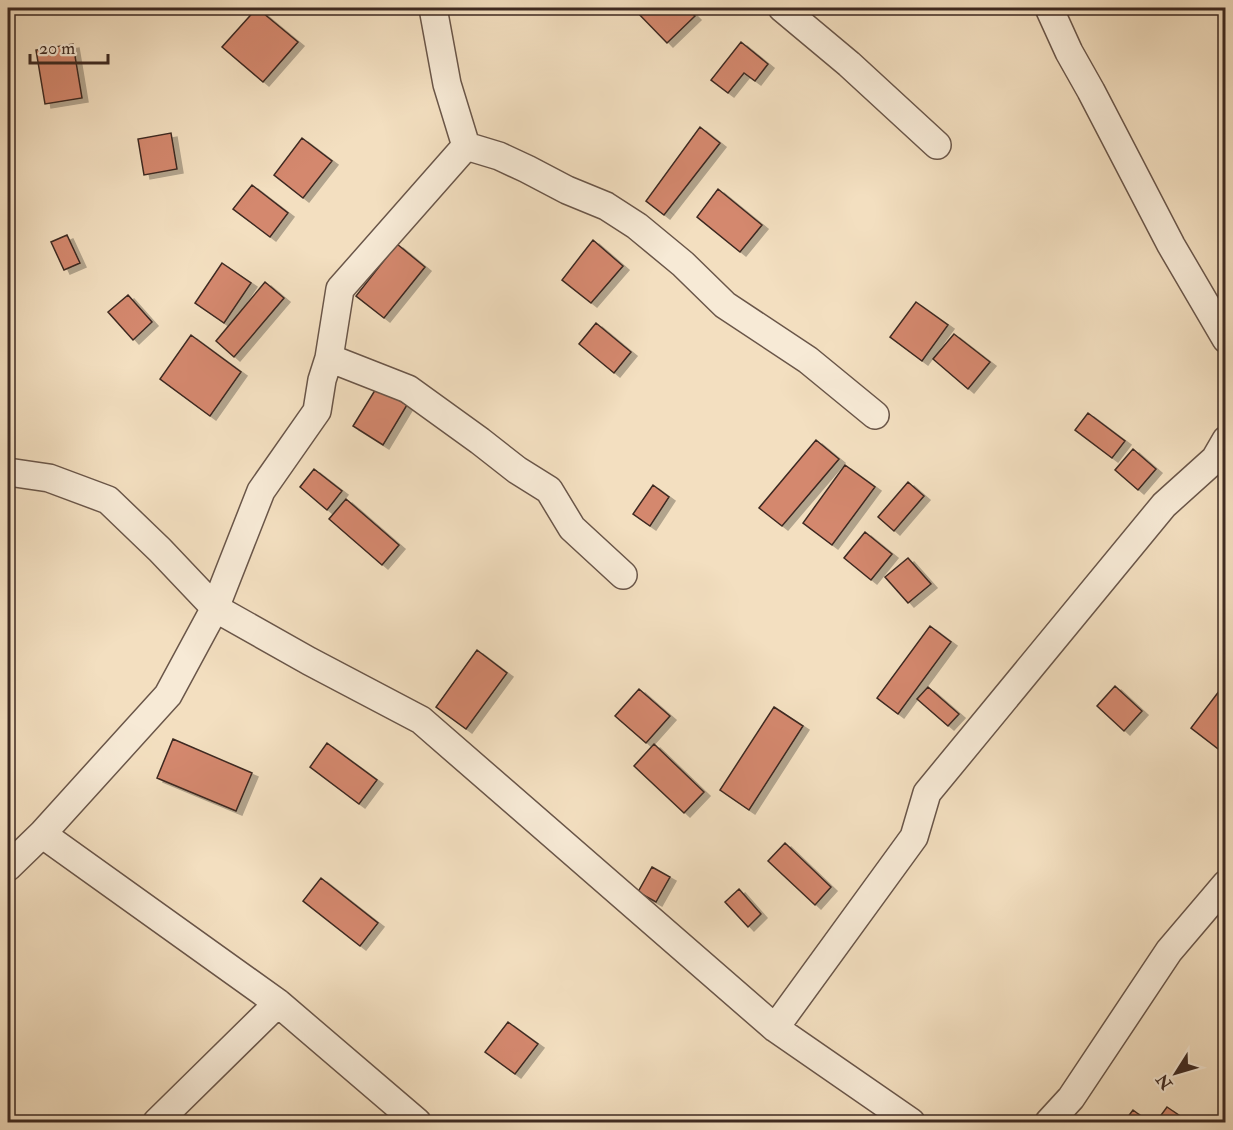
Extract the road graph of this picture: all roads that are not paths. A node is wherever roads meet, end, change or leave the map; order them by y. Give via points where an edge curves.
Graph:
1 (433, 8) edge
2 (782, 8) edge
3 (1049, 8) edge
4 (937, 145) dead end
5 (466, 146) junction
6 (1226, 339) edge
7 (329, 358) junction
8 (875, 415) dead end
9 (1226, 440) edge
10 (8, 472) edge
11 (623, 575) dead end
12 (215, 608) junction
13 (42, 834) junction
14 (8, 867) edge
15 (1226, 884) edge
16 (278, 1003) junction
17 (775, 1028) junction
18 (157, 1122) edge
19 (417, 1122) edge
20 (911, 1122) edge
21 (1049, 1122) edge

1 - 5 street via 447,84
2 - 4 street
3 - 6 street via 1171,245
5 - 7 street via 340,289
5 - 8 street via 499,156 606,206 638,226 725,305 808,360
7 - 11 street via 408,389 517,471 549,490 572,528
7 - 12 street via 317,411 261,491
9 - 17 street via 1215,459 1164,505 927,793 914,837
10 - 12 street via 49,478 108,500
12 - 13 street via 168,695
12 - 17 street via 421,720
13 - 14 street
13 - 16 street
15 - 21 street via 1169,951 1071,1098
16 - 18 street
16 - 19 street
17 - 20 street

